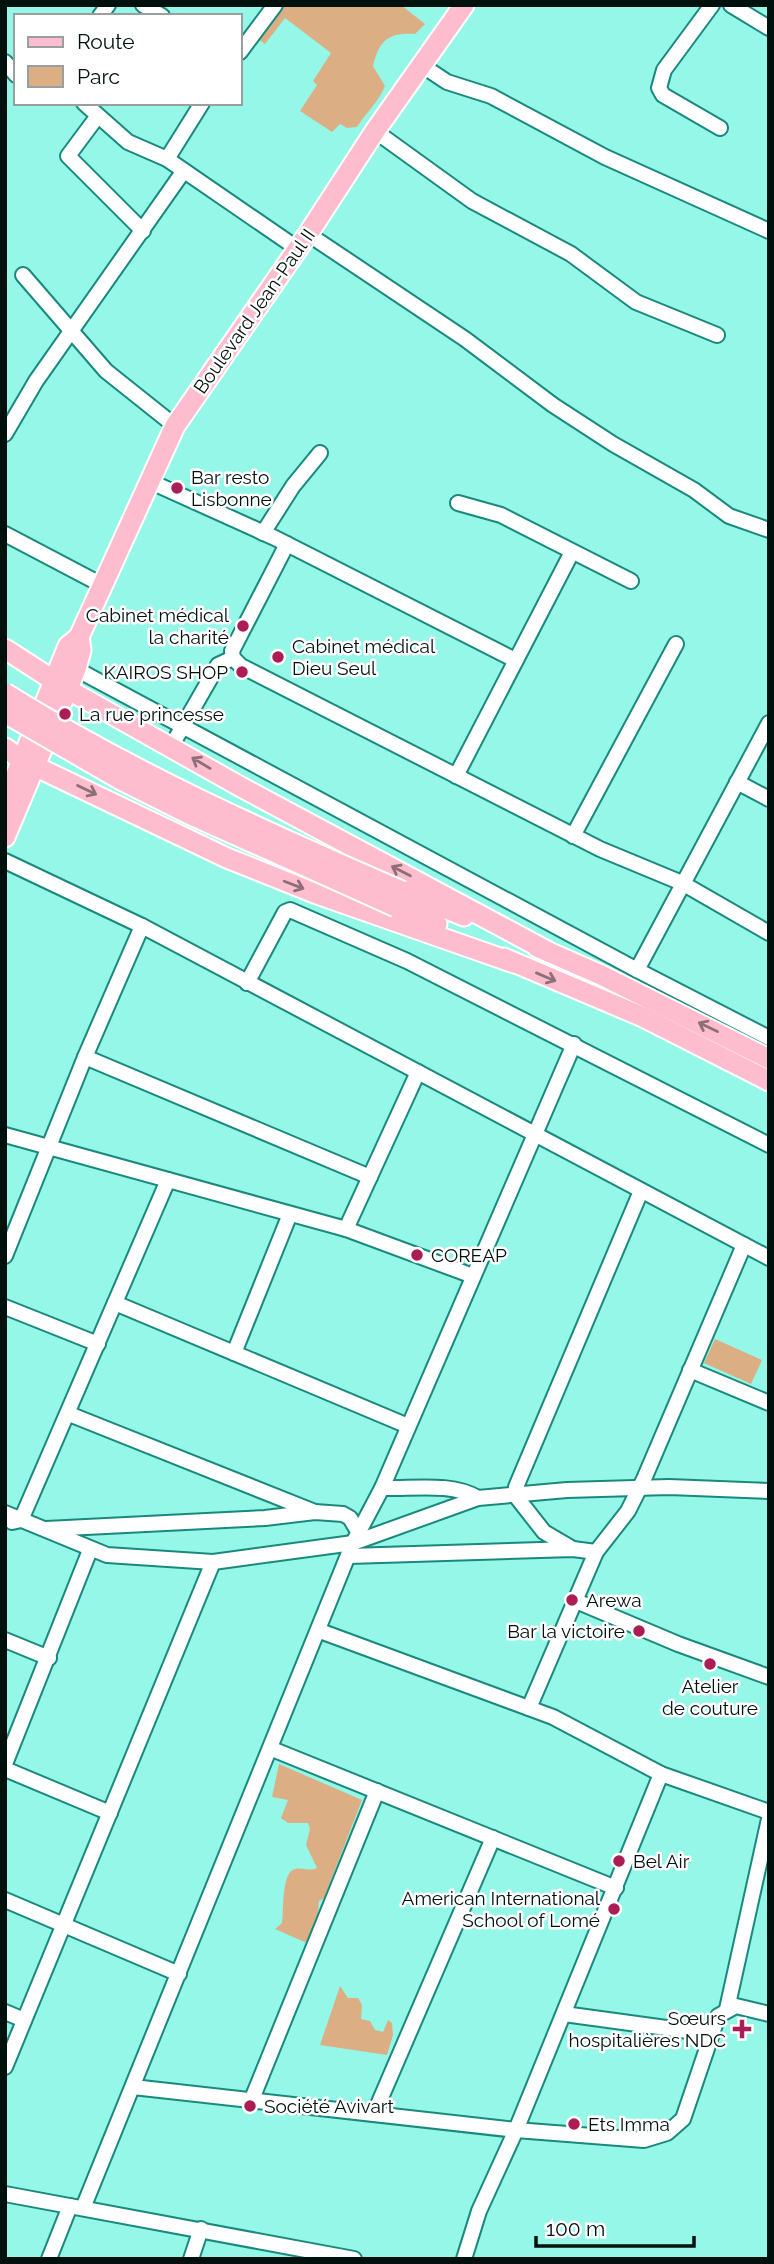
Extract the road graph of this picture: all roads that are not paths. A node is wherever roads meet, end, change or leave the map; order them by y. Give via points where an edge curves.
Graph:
1 (275, 5) edge
2 (464, 5) edge
3 (712, 5) edge
4 (731, 5) edge
5 (769, 28) edge
6 (242, 49) edge
7 (421, 64) junction
8 (87, 105) edge
9 (201, 105) edge
10 (97, 117) junction
11 (720, 128) dead end
12 (375, 131) junction
13 (167, 159) junction
14 (183, 172) junction
15 (769, 231) edge
16 (143, 232) junction
17 (303, 241) junction
18 (23, 275) dead end
19 (72, 332) junction
20 (717, 335) dead end
21 (175, 426) junction
22 (5, 433) edge
23 (320, 453) dead end
24 (149, 481) junction
25 (458, 503) dead end
26 (769, 530) edge
27 (263, 533) junction
28 (5, 534) edge
29 (287, 544) junction
30 (572, 552) junction
31 (631, 581) dead end
32 (102, 585) junction
33 (677, 644) dead end
34 (5, 649) edge
35 (233, 658) junction
36 (515, 660) junction
37 (28, 664) junction
38 (69, 665) junction
39 (61, 685) junction
40 (5, 693) edge
41 (5, 713) edge
42 (769, 723) edge
43 (182, 727) junction
44 (172, 745) junction
45 (5, 748) edge
46 (29, 763) junction
47 (456, 776) junction
48 (62, 778) junction
49 (737, 782) junction
50 (27, 788) junction
51 (769, 799) edge
52 (5, 802) edge
53 (573, 836) junction
54 (5, 837) edge
55 (5, 861) edge
56 (682, 883) junction
57 (399, 899) junction
58 (142, 926) junction
59 (769, 933) edge
60 (547, 951) junction
61 (514, 963) junction
62 (637, 970) junction
63 (247, 983) junction
64 (769, 1038) edge
65 (574, 1044) junction
66 (85, 1057) junction
67 (769, 1059) edge
68 (418, 1072) junction
69 (769, 1081) edge
70 (5, 1135) edge
71 (535, 1135) junction
72 (769, 1145) edge
73 (50, 1147) junction
74 (370, 1177) junction
75 (168, 1180) junction
76 (641, 1191) junction
77 (290, 1214) junction
78 (346, 1229) junction
79 (744, 1245) junction
80 (5, 1256) edge
81 (769, 1258) edge
82 (473, 1276) junction
83 (115, 1303) junction
84 (5, 1307) edge
85 (98, 1344) junction
86 (234, 1353) junction
87 (690, 1370) junction
88 (769, 1403) edge
89 (69, 1414) junction
90 (408, 1426) junction
91 (640, 1488) junction
92 (382, 1489) junction
93 (769, 1491) edge
94 (515, 1495) junction
95 (478, 1498) junction
96 (315, 1512) junction
97 (5, 1513) edge
98 (21, 1520) junction
99 (5, 1523) edge
100 (41, 1529) junction
101 (354, 1544) junction
102 (573, 1549) junction
103 (90, 1550) junction
104 (596, 1552) junction
105 (213, 1562) junction
106 (576, 1601) junction
107 (320, 1631) junction
108 (5, 1640) edge
109 (49, 1658) junction
110 (769, 1677) edge
111 (529, 1709) junction
112 (272, 1749) junction
113 (5, 1767) edge
114 (661, 1774) junction
115 (377, 1791) junction
116 (769, 1812) edge
117 (110, 1813) junction
118 (769, 1819) edge
119 (493, 1838) junction
120 (616, 1888) junction
121 (5, 1900) edge
122 (64, 1925) junction
123 (179, 1974) junction
124 (727, 2009) junction
125 (5, 2012) edge
126 (564, 2014) junction
127 (769, 2014) edge
128 (24, 2020) junction
129 (710, 2034) junction
130 (5, 2067) edge
131 (133, 2087) junction
132 (252, 2099) junction
133 (374, 2114) junction
134 (516, 2130) junction
135 (5, 2194) edge
136 (77, 2207) junction
137 (201, 2229) junction
138 (49, 2259) edge
139 (191, 2259) edge
140 (354, 2259) edge
141 (464, 2259) edge

1 - 6 street
2 - 7 main road, Boulevard Jean-Paul II
3 - 11 street via 664,69 659,88 663,95
4 - 5 street
7 - 12 main road, Boulevard Jean-Paul II
7 - 15 street via 447,82 491,96 605,157
8 - 10 street
9 - 13 street
10 - 13 street via 128,142
10 - 16 street via 68,156
12 - 17 main road, Boulevard Jean-Paul II
12 - 20 street via 472,201 570,254 636,302
13 - 14 street
14 - 16 street
14 - 17 street
16 - 19 street
17 - 21 main road, Boulevard Jean-Paul II
17 - 26 street via 466,339 553,405 694,489 729,516
18 - 19 street
19 - 21 street via 116,380
19 - 22 street
21 - 24 main road, Boulevard Jean-Paul II
23 - 27 street
24 - 27 street
24 - 32 main road, Boulevard Jean-Paul II
25 - 30 street via 501,515
27 - 29 street
28 - 32 street
29 - 35 street via 252,608
29 - 36 street
30 - 31 street
30 - 36 street
32 - 38 main road, Boulevard Jean-Paul II via 79,637 68,646
33 - 53 street
34 - 37 main road
35 - 43 street via 218,665
35 - 47 street
36 - 47 street
37 - 38 main road
37 - 39 main road
38 - 39 main road, Boulevard Jean-Paul II
38 - 43 street
39 - 44 main road
39 - 46 main road, Boulevard Jean-Paul II
40 - 57 main road, bridge via 130,764
41 - 57 main road, bridge via 189,814
42 - 49 street
43 - 44 street
43 - 62 street
60 -> 44 main road
45 - 46 main road
46 - 48 main road
46 - 50 main road, Boulevard Jean-Paul II
46 - 52 main road, Boulevard Jean-Paul II
47 - 53 street
48 - 50 main road
48 -> 61 main road via 227,858
49 - 51 street
49 - 56 street
50 - 54 main road, Boulevard Jean-Paul II
53 - 56 street
55 - 58 street
56 - 59 street
56 - 62 street
57 - 60 main road
57 - 61 main road
58 - 63 street
58 - 66 street
67 -> 60 main road
61 -> 69 main road via 643,1017
62 - 64 street
63 - 65 street via 290,910 407,961
63 - 68 street
65 - 71 street
65 - 72 street
66 - 73 street
66 - 74 street
68 - 71 street
68 - 74 street
70 - 73 street
71 - 76 street
71 - 82 street
73 - 75 street
73 - 80 street
74 - 78 street
75 - 77 street
75 - 83 street
76 - 79 street
76 - 94 street via 517,1480
77 - 78 street
77 - 86 street
78 - 82 street
79 - 81 street
79 - 87 street
82 - 90 street
83 - 85 street
83 - 86 street
84 - 85 street
85 - 89 street
86 - 90 street
87 - 88 street
87 - 91 street
89 - 96 street
89 - 98 street
90 - 92 street
91 - 93 street
91 - 94 street
91 - 104 street
92 - 95 street via 451,1489
92 - 101 street
94 - 95 street
94 - 102 street via 544,1532
95 - 101 street
96 - 100 street
96 - 101 street via 349,1517
97 - 98 street
98 - 99 street
98 - 100 street
100 - 103 street
101 - 102 street
101 - 105 street
101 - 107 street
102 - 104 street
103 - 105 street via 144,1560
103 - 109 street
104 - 106 street
105 - 117 street
106 - 110 street
106 - 111 street
107 - 111 street
107 - 112 street
108 - 109 street
109 - 113 street
111 - 114 street
112 - 115 street
112 - 123 street
113 - 117 street
114 - 116 street
114 - 120 street
115 - 119 street
115 - 132 street
117 - 122 street
118 - 124 street
119 - 120 street
119 - 133 street
120 - 126 street
121 - 122 street
122 - 123 street
122 - 128 street
123 - 131 street
124 - 127 street via 736,2006
124 - 129 street via 718,2016
125 - 128 street
126 - 129 street
126 - 134 street
128 - 130 street
129 - 134 street via 683,2119 667,2133 645,2140
131 - 132 street
131 - 136 street
132 - 133 street
133 - 134 street
134 - 141 street
135 - 136 street
136 - 137 street
136 - 138 street
137 - 139 street
137 - 140 street

